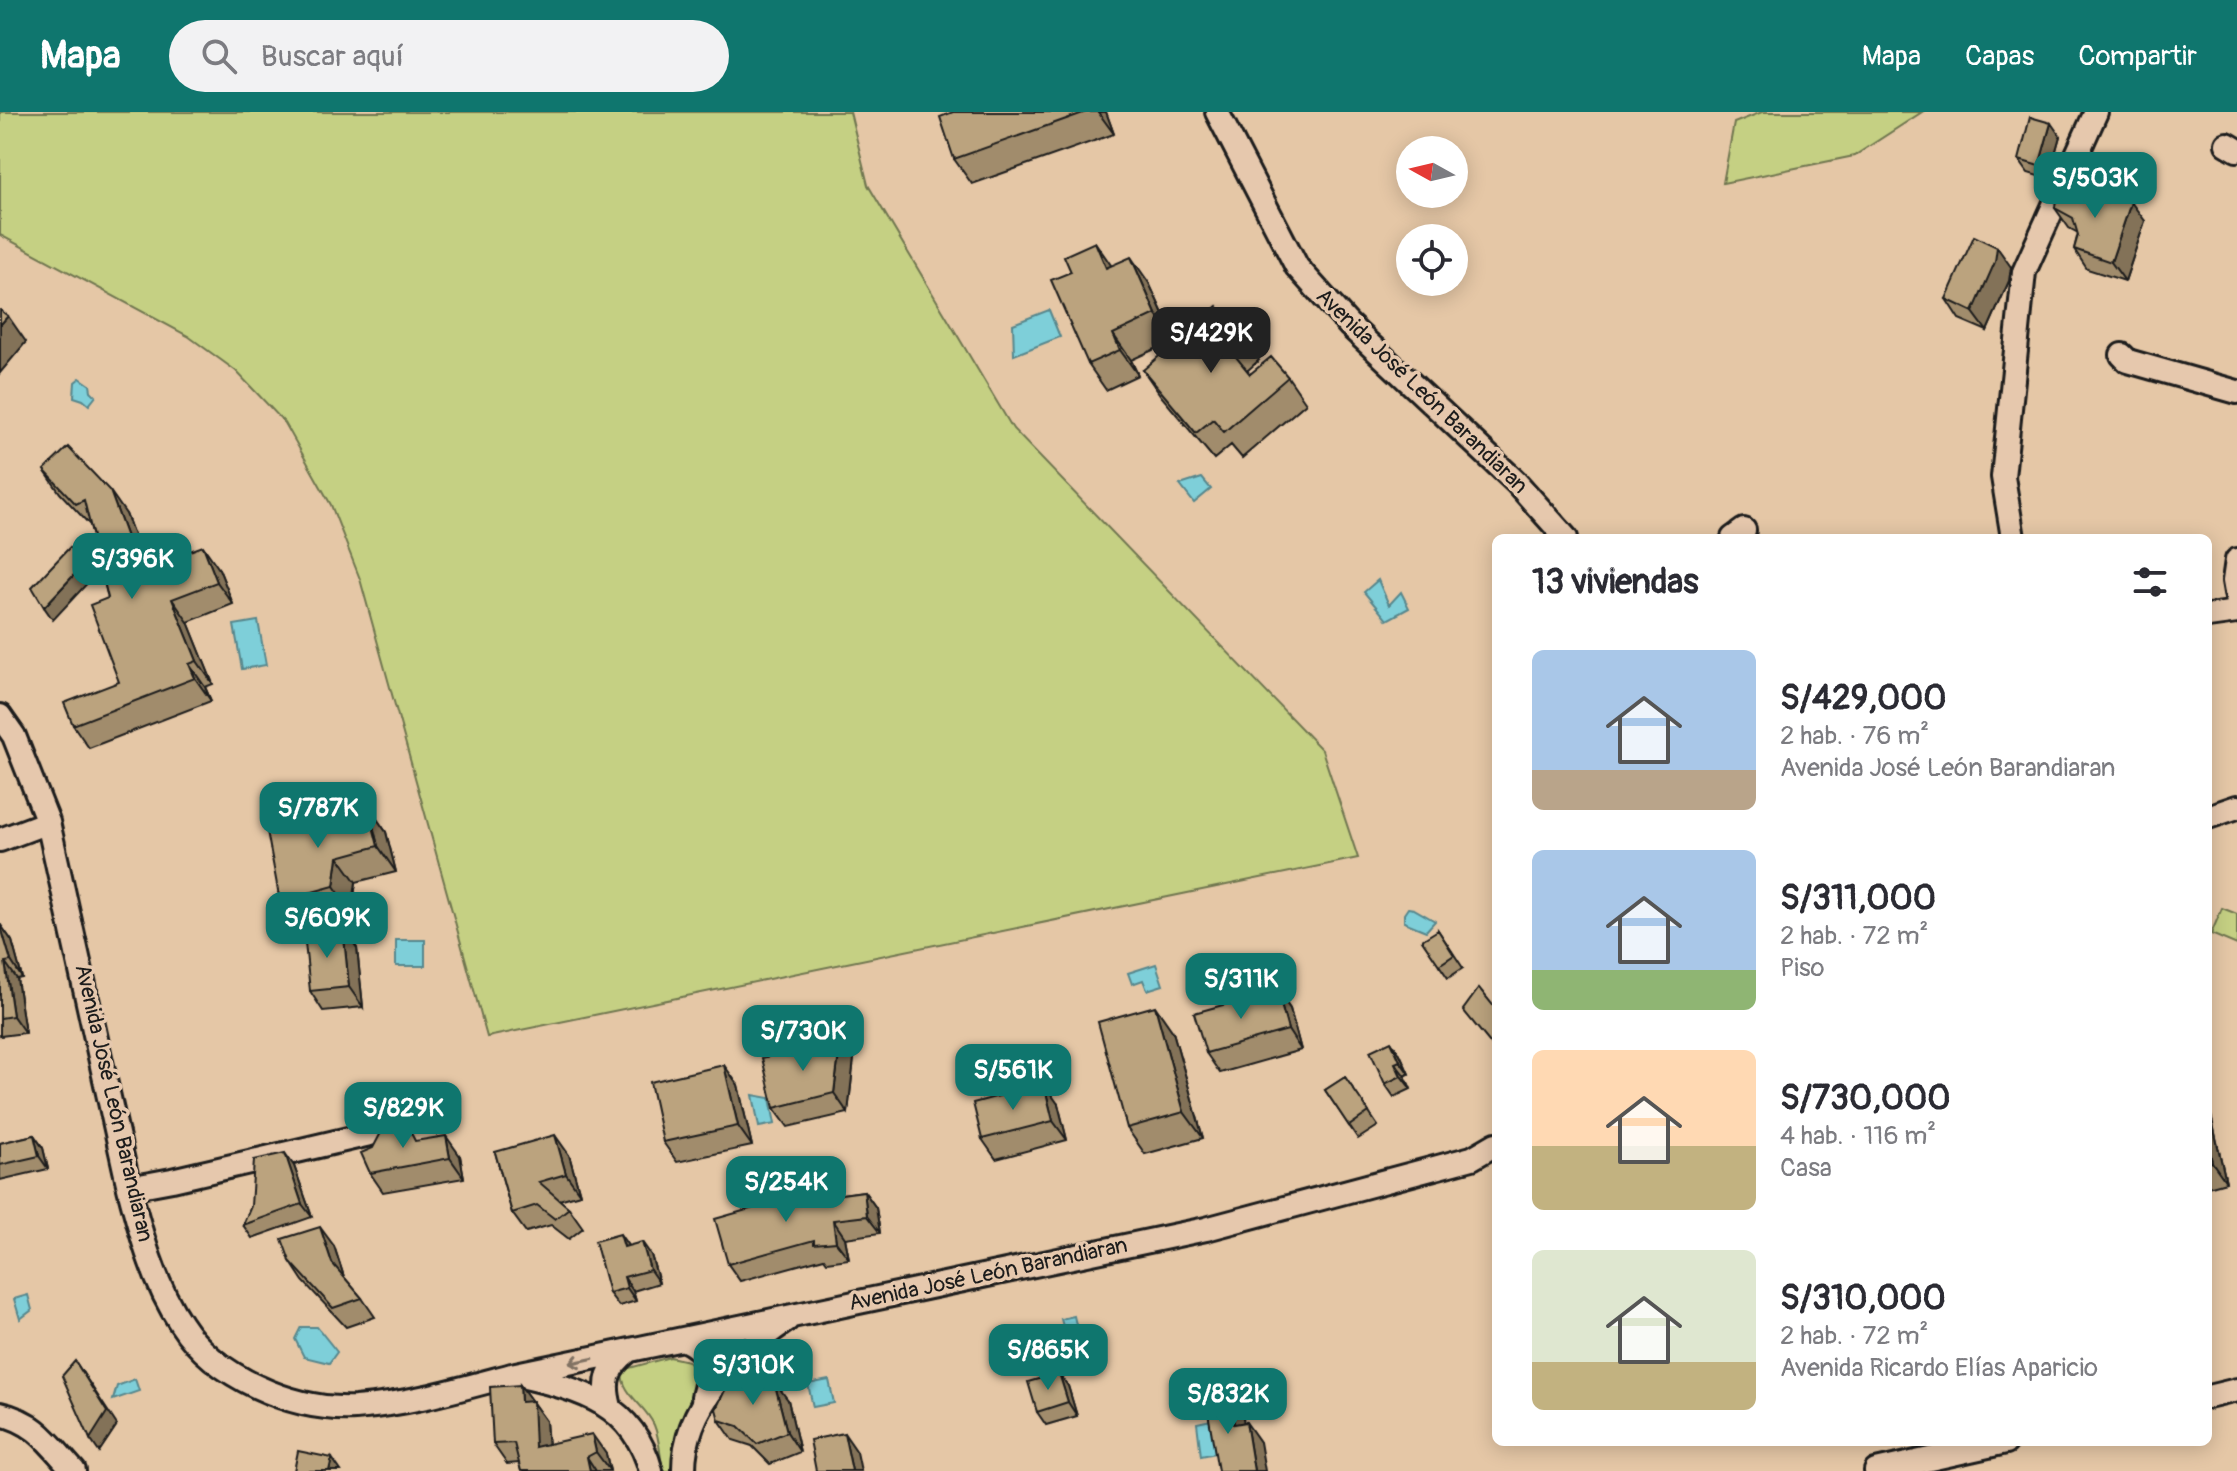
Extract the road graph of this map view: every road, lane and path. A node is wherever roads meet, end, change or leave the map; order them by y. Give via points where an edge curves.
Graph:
1 (1217, 112) edge
2 (2096, 112) edge
3 (2122, 355) dead end
4 (2237, 392) edge
5 (1562, 534) edge
6 (2012, 534) edge
7 (2237, 560) edge
8 (2237, 598) edge
9 (2237, 612) edge
10 (2212, 615) edge
11 (0, 716) edge
12 (2237, 807) edge
13 (2212, 816) edge
14 (48, 822) junction
15 (0, 840) edge
16 (374, 1133) dead end
17 (1492, 1146) edge
18 (129, 1188) junction
19 (794, 1315) junction
20 (683, 1339) junction
21 (629, 1351) junction
22 (516, 1374) junction
23 (2237, 1390) edge
24 (2212, 1396) edge
25 (700, 1406) junction
26 (610, 1407) junction
27 (0, 1414) edge
28 (1988, 1446) edge
29 (74, 1471) edge
30 (651, 1471) edge
31 (684, 1471) edge
32 (1876, 1471) edge

1 - 5 street, Avenida José León Barandiaran via 1297,267 1349,325 1516,482
2 - 6 street via 2024,272 2003,477
3 - 4 street
7 - 8 street
9 - 10 street
11 - 14 street, Avenida José León Barandiaran via 14,736
12 - 13 street
14 - 15 street
14 - 18 street, Avenida José León Barandiaran
16 - 18 street
17 - 19 street, Avenida José León Barandiaran via 1472,1158 1206,1229
18 - 22 street, Avenida José León Barandiaran via 160,1284 182,1326 202,1350 258,1388 286,1399 351,1408 432,1396
19 - 20 street, Avenida José León Barandiaran
19 - 25 street via 741,1356
20 - 21 street, Avenida José León Barandiaran
20 - 25 street via 704,1353 708,1364
21 -> 22 street, Avenida José León Barandiaran
21 - 26 street via 609,1369
22 - 26 street via 572,1389
23 - 24 street
25 - 31 street via 687,1440
26 - 30 street via 636,1435
27 - 29 street via 32,1426
28 - 32 street

